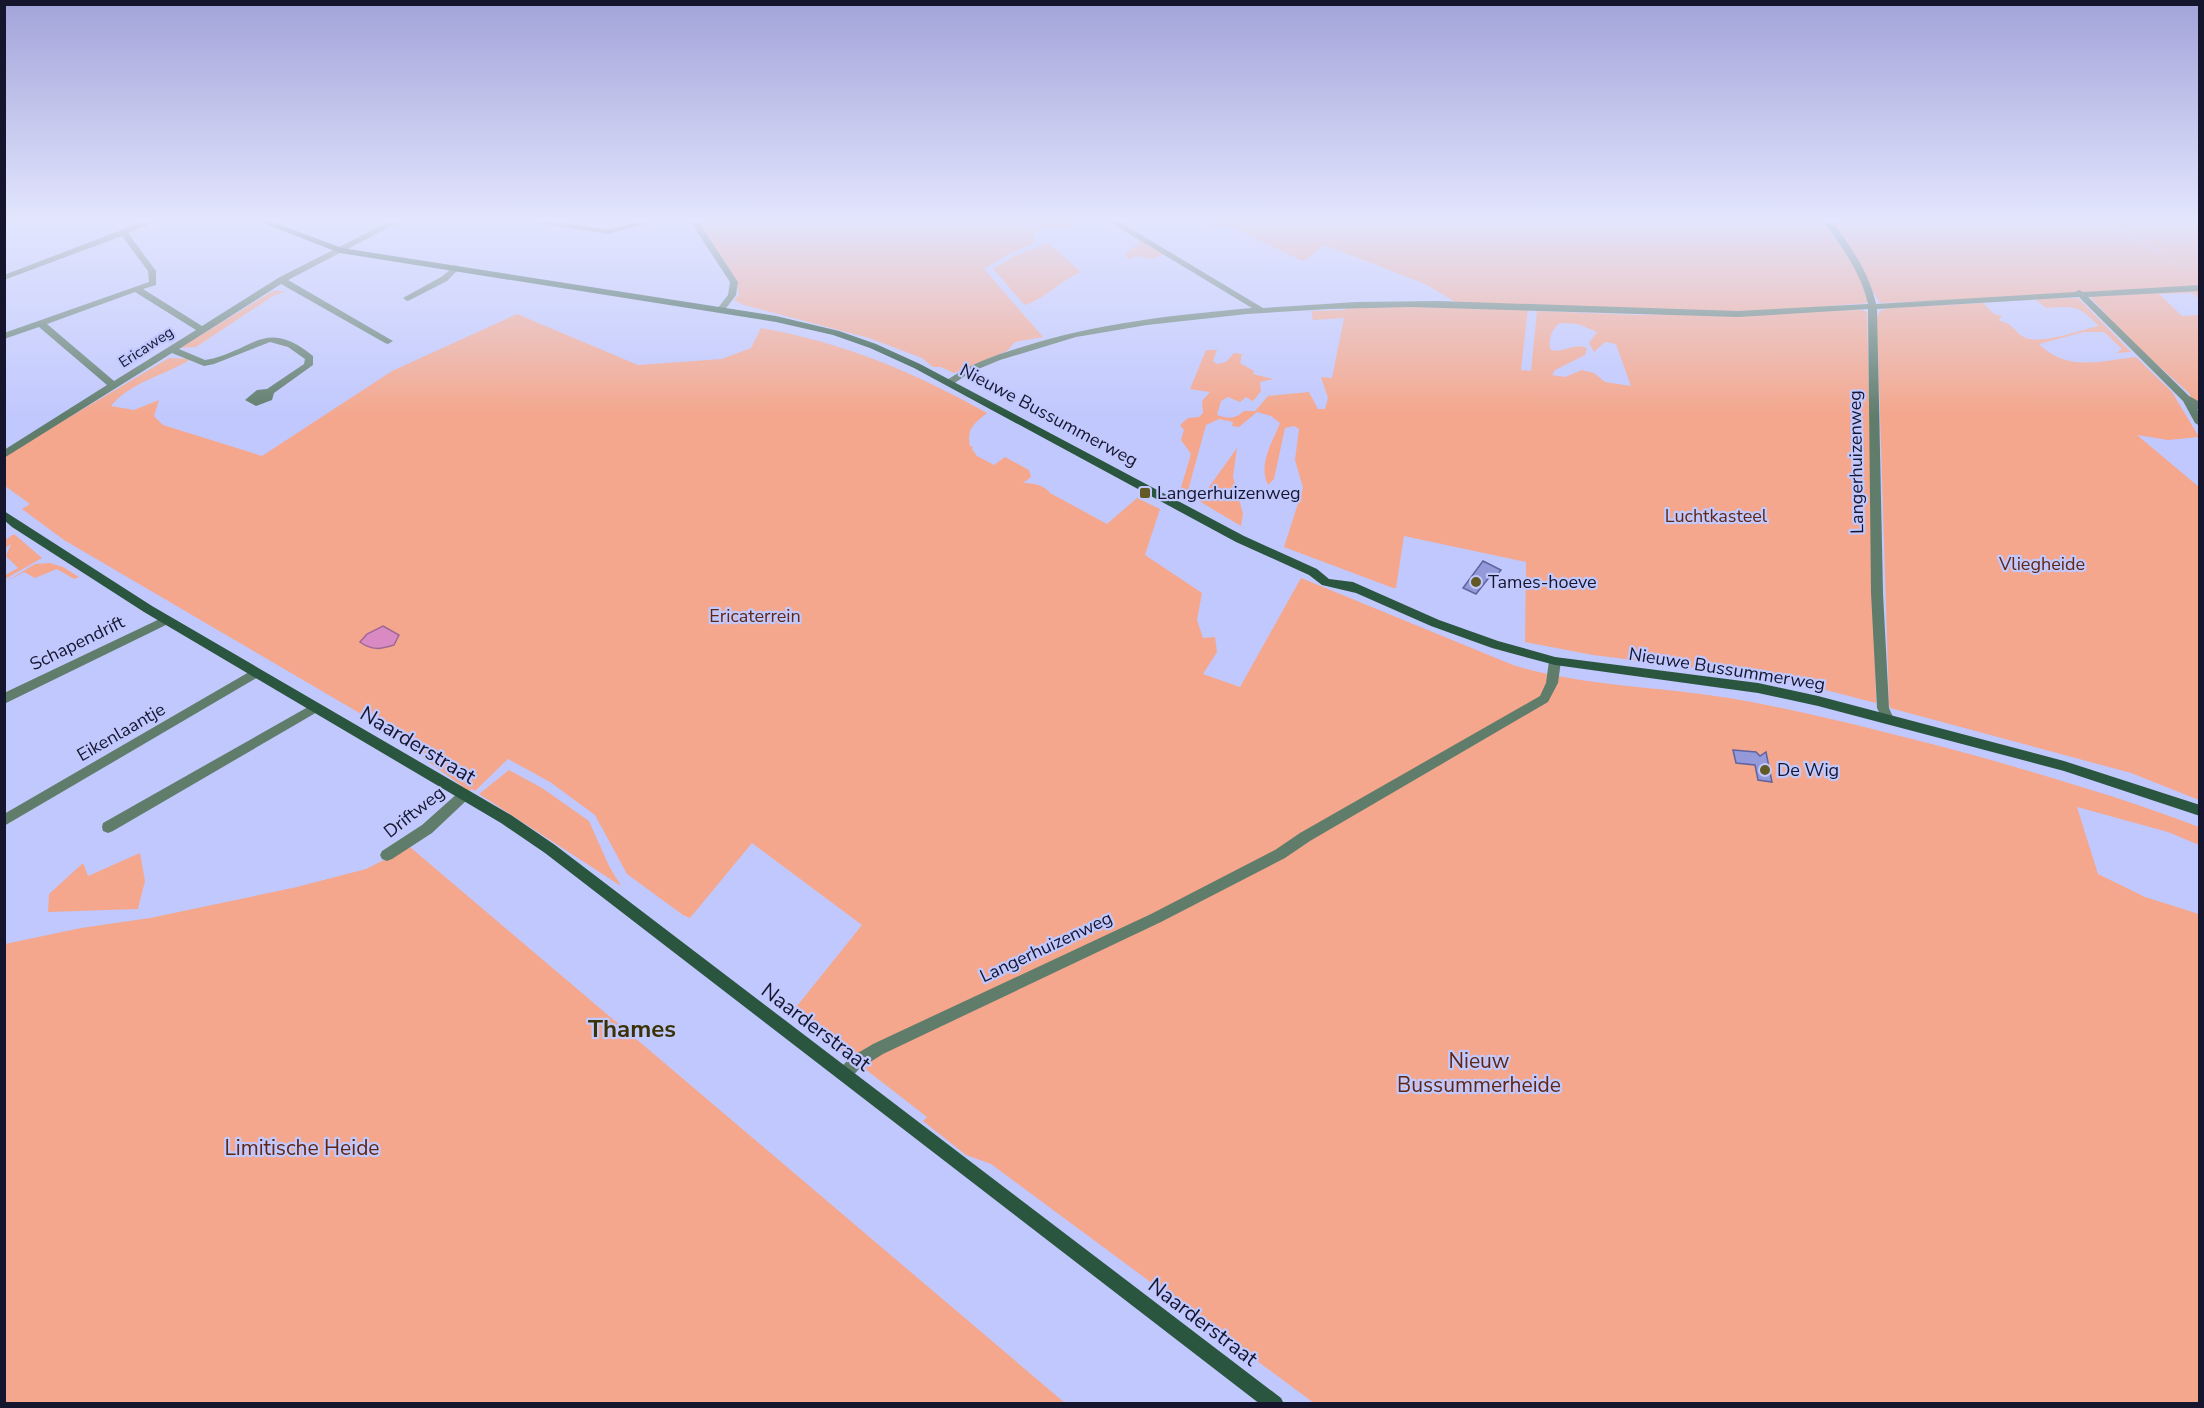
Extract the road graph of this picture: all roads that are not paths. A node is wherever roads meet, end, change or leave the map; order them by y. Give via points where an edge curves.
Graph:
1 (151, 284) edge
2 (275, 284) edge
3 (288, 284) edge
4 (435, 284) edge
5 (545, 284) edge
6 (734, 284) edge
7 (1217, 284) edge
8 (1865, 284) edge
9 (2199, 288) edge
10 (136, 289) junction
11 (2079, 292) junction
12 (407, 298) dead end
13 (724, 306) junction
14 (1872, 307) junction
15 (1261, 310) junction
16 (40, 323) junction
17 (201, 329) junction
18 (4, 336) edge
19 (388, 341) dead end
20 (171, 349) junction
21 (950, 382) junction
22 (114, 386) junction
23 (269, 392) dead end
24 (2186, 398) junction
25 (2199, 407) edge
26 (2199, 423) edge
27 (4, 455) edge
28 (4, 514) edge
29 (166, 620) junction
30 (1555, 661) junction
31 (256, 673) junction
32 (4, 699) edge
33 (315, 708) junction
34 (1887, 717) junction
35 (463, 796) junction
36 (2199, 811) edge
37 (4, 821) edge
38 (108, 827) dead end
39 (387, 855) dead end
40 (845, 1074) junction
41 (1275, 1404) edge

1 - 10 street
2 - 17 street, Ericaweg
3 - 19 street
4 - 12 street
5 - 13 main road, Nieuwe Bussummerweg via 609,295
6 - 13 street
7 - 15 street
8 - 14 street, Langerhuizenweg
9 - 11 street
10 - 16 street
10 - 17 street
11 - 14 street
11 - 24 street
13 - 21 main road, Nieuwe Bussummerweg via 836,333
14 - 15 street via 1738,314 1437,304
14 - 34 street, Langerhuizenweg via 1877,593 1883,708
15 - 21 street via 1106,327 975,365
16 - 18 street
16 - 22 street
17 - 20 street, Ericaweg
20 - 22 street, Ericaweg
20 - 23 street via 204,363 269,339 297,346 310,358 308,365
21 - 30 main road, Nieuwe Bussummerweg via 1326,582 1496,645
22 - 27 street, Ericaweg
24 - 25 street
24 - 26 street
28 - 29 main road, Naarderstraat
29 - 31 main road, Naarderstraat
29 - 32 street, Schapendrift
30 - 34 main road, Nieuwe Bussummerweg via 1758,688
30 - 40 street, Langerhuizenweg via 1552,684 1544,699 1280,854 1156,918 878,1048
31 - 33 main road, Naarderstraat
31 - 37 street, Eikenlaantje
33 - 35 main road, Naarderstraat
33 - 38 street
34 - 36 main road, Nieuwe Bussummerweg via 2064,766
35 - 39 street, Driftweg via 427,829
35 - 40 main road, Naarderstraat via 550,849
40 - 41 main road, Naarderstraat

